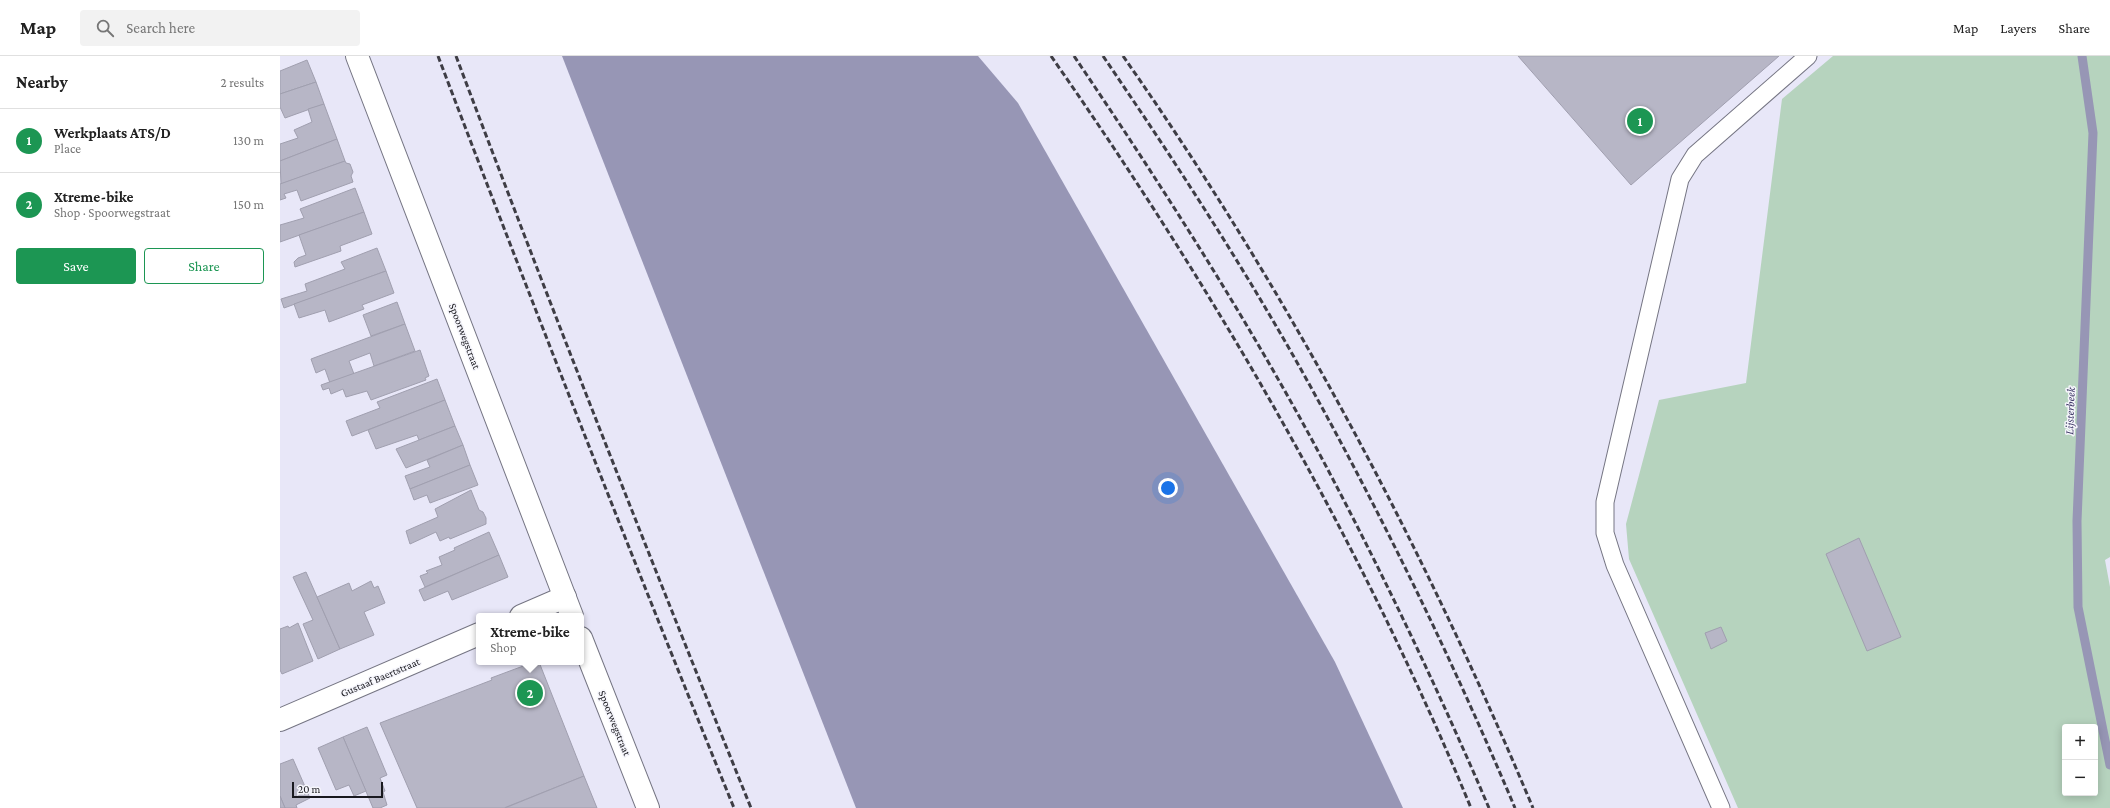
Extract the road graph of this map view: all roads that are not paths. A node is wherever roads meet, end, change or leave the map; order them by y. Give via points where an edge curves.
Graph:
1 (358, 56) edge
2 (1808, 56) edge
3 (569, 607) edge
4 (537, 613) edge
5 (476, 635) edge
6 (584, 646) edge
7 (280, 720) edge
8 (648, 808) edge
9 (1720, 808) edge

1 - 3 street, Spoorwegstraat
2 - 9 lane via 1695,155 1680,179 1605,502 1605,533 1615,565
3 - 4 street
5 - 7 street, Gustaaf Baertstraat
6 - 8 street, Spoorwegstraat

